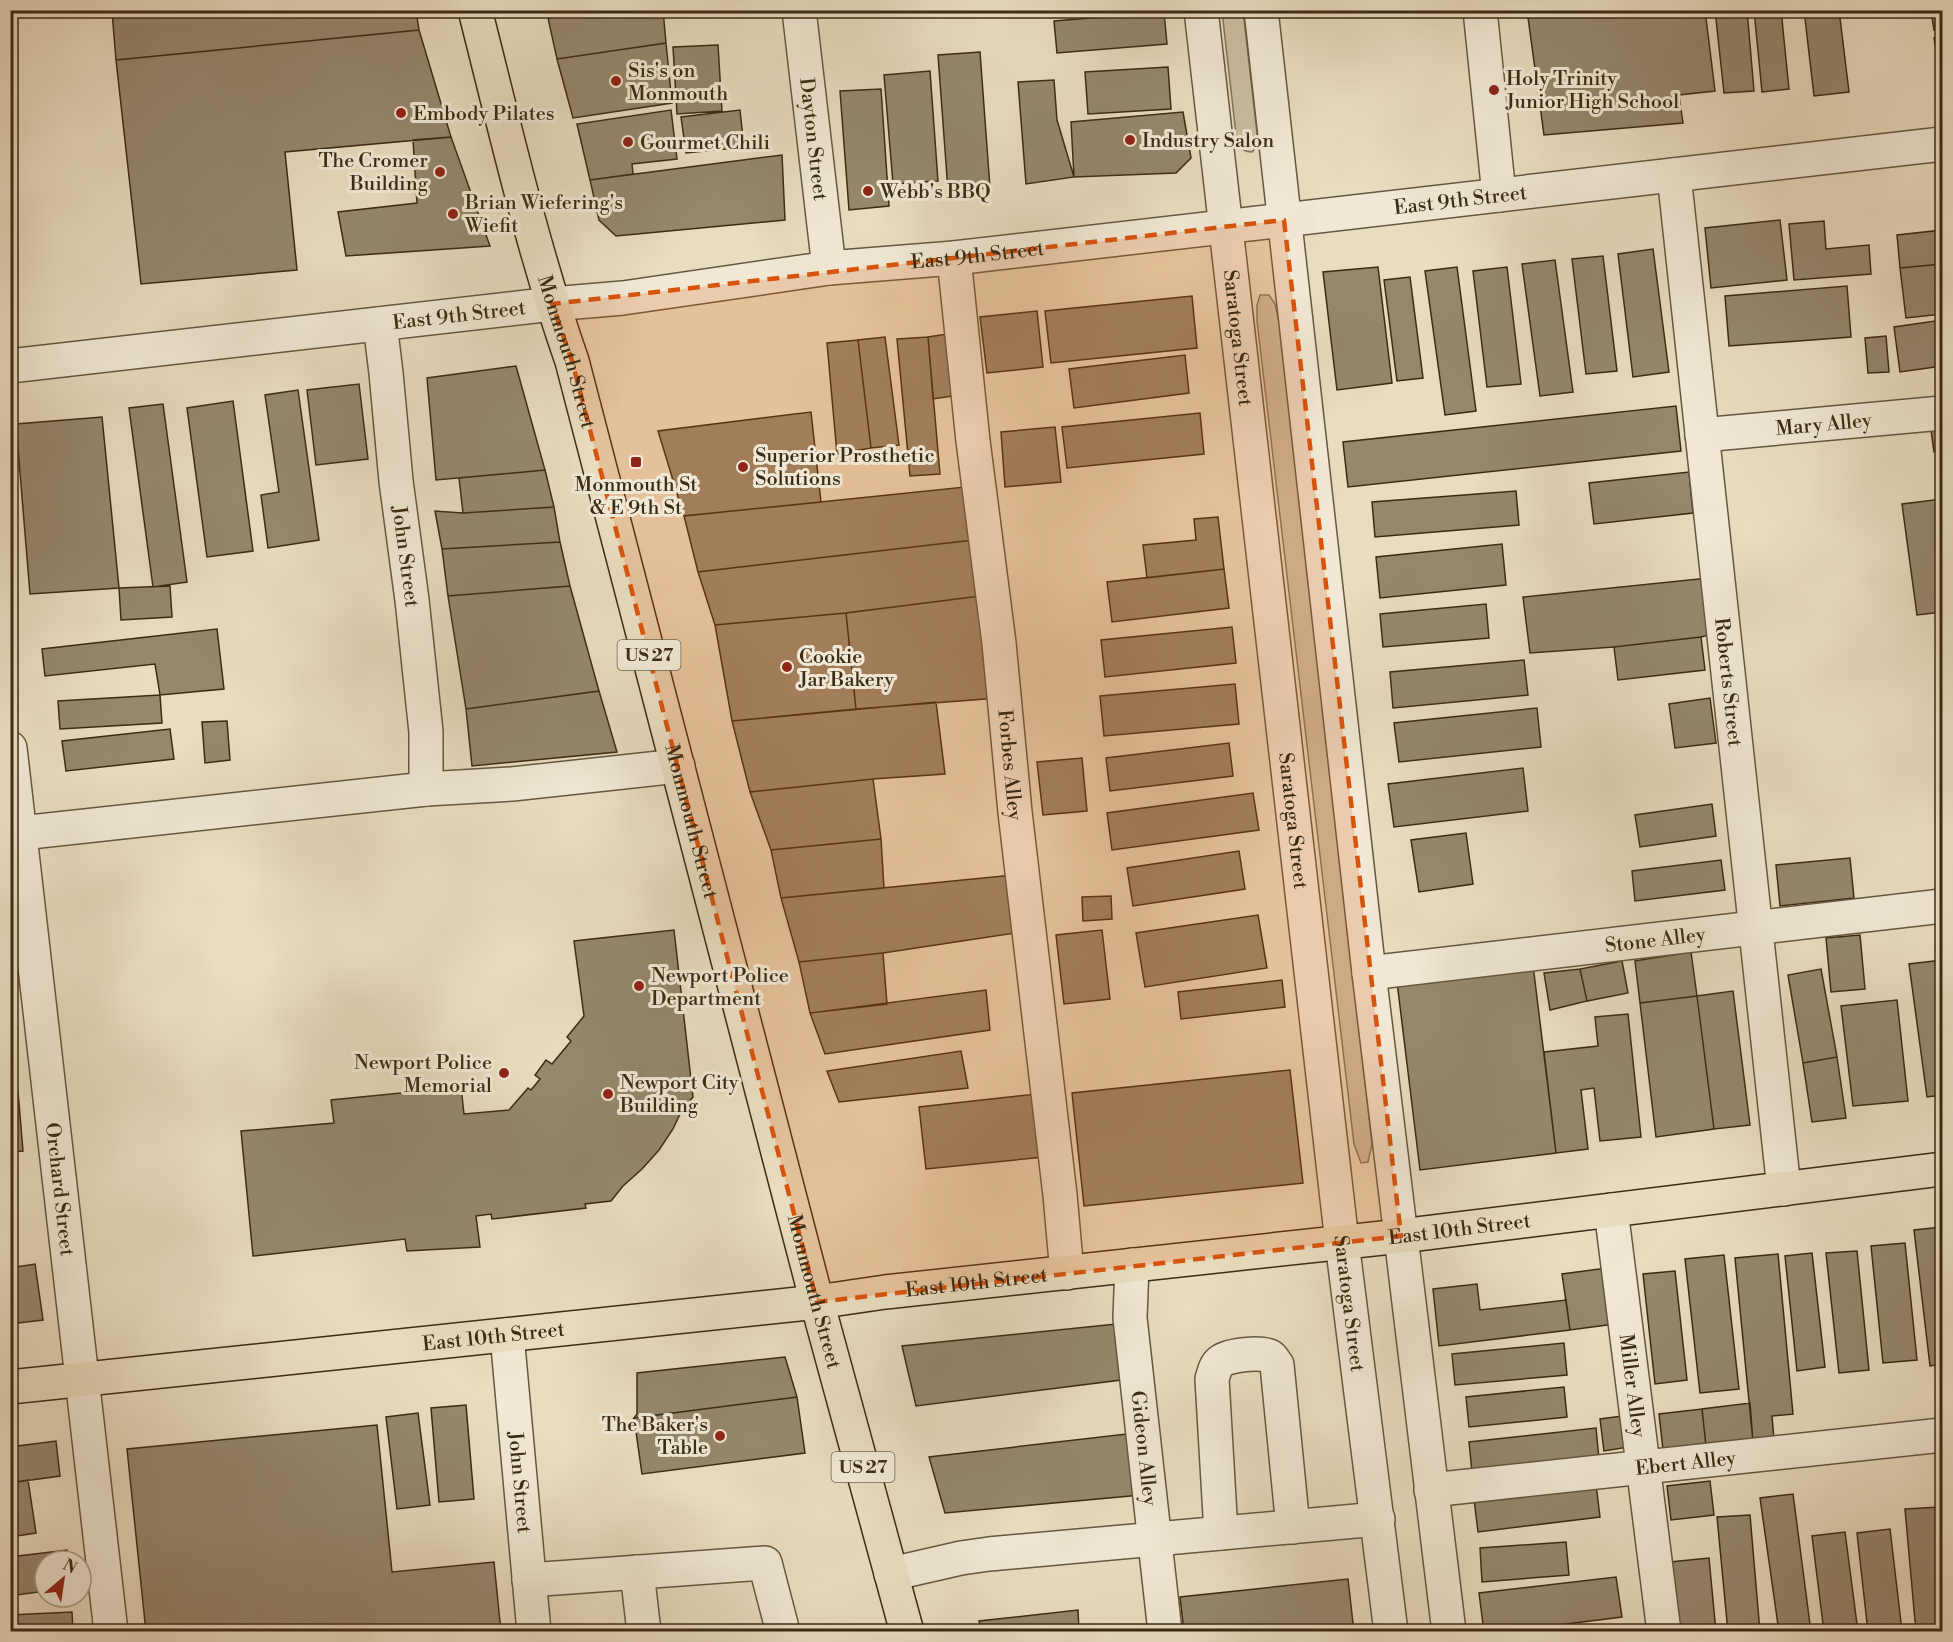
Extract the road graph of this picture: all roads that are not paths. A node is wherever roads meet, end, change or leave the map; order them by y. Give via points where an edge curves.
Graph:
1 (475, 10) edge
2 (799, 10) edge
3 (1201, 10) edge
4 (1261, 10) edge
5 (1480, 10) edge
6 (1942, 144) edge
7 (1674, 175) junction
8 (1499, 195) junction
9 (1284, 220) junction
10 (1225, 227) junction
11 (954, 258) junction
12 (830, 268) junction
13 (552, 304) junction
14 (380, 324) junction
15 (10, 366) edge
16 (1942, 412) edge
17 (1702, 435) junction
18 (10, 748) edge
19 (678, 766) junction
20 (426, 789) junction
21 (21, 833) junction
22 (1942, 906) edge
23 (1756, 929) junction
24 (1369, 973) junction
25 (1942, 1168) edge
26 (1784, 1189) junction
27 (1611, 1210) junction
28 (1401, 1236) junction
29 (1342, 1242) junction
30 (1131, 1265) junction
31 (1067, 1273) junction
32 (817, 1302) junction
33 (507, 1335) junction
34 (81, 1379) junction
35 (10, 1387) edge
36 (1942, 1435) edge
37 (1643, 1467) junction
38 (1431, 1490) junction
39 (1378, 1519) junction
40 (1293, 1527) junction
41 (1221, 1533) junction
42 (1155, 1539) junction
43 (637, 1572) junction
44 (891, 1574) junction
45 (530, 1580) junction
46 (111, 1632) edge
47 (534, 1632) edge
48 (644, 1632) edge
49 (783, 1632) edge
50 (907, 1632) edge
51 (1165, 1632) edge
52 (1391, 1632) edge
53 (1449, 1632) edge
54 (1664, 1632) edge

1 - 13 main road, Monmouth Street / US 27
2 - 12 street, Dayton Street
3 - 10 street, Saratoga Street
4 - 9 street
5 - 8 street
6 - 7 street, East 9th Street
7 - 8 street, East 9th Street
7 - 17 street, Roberts Street
8 - 9 street, East 9th Street
9 - 10 street, East 9th Street
9 - 24 street
10 - 11 street, East 9th Street
10 - 29 street, Saratoga Street
11 - 12 street, East 9th Street
11 - 31 street, Forbes Alley
12 - 13 street, East 9th Street via 623,298
13 - 14 street, East 9th Street
13 - 19 main road, Monmouth Street / US 27 via 575,373
14 - 15 street, East 9th Street
14 - 20 street, John Street via 426,732
16 - 17 street, Mary Alley
17 - 23 street, Roberts Street
18 - 21 street, Orchard Street
19 - 20 street
19 - 32 main road, Monmouth Street / US 27
20 - 21 street
21 - 34 street, Orchard Street
22 - 23 street, Stone Alley
23 - 24 street, Stone Alley
23 - 26 street, Roberts Street
24 - 28 street
25 - 26 main road, East 10th Street
26 - 27 main road, East 10th Street
27 - 28 main road, East 10th Street
27 - 37 street, Miller Alley
28 - 29 main road, East 10th Street
28 - 38 street
29 - 30 main road, East 10th Street
29 - 39 street, Saratoga Street
30 - 31 main road, East 10th Street
30 - 42 street, Gideon Alley via 1130,1318
31 - 32 main road, East 10th Street
32 - 33 main road, East 10th Street
32 - 44 main road, Monmouth Street / US 27
33 - 34 main road, East 10th Street
33 - 45 street, John Street
34 - 35 main road, East 10th Street
34 - 46 street, Orchard Street
36 - 37 street, Ebert Alley
37 - 38 street, Ebert Alley
37 - 54 street, Miller Alley
38 - 53 street
39 - 40 street
39 - 52 street, Saratoga Street
40 - 41 street
40 - 41 street via 1276,1365 1266,1354 1227,1356 1215,1369 1212,1380
41 - 42 street
42 - 44 street via 989,1554
42 - 51 street, Gideon Alley
43 - 45 street
43 - 48 street
43 - 49 street via 765,1563
44 - 50 main road, Monmouth Street / US 27
45 - 47 street, John Street

